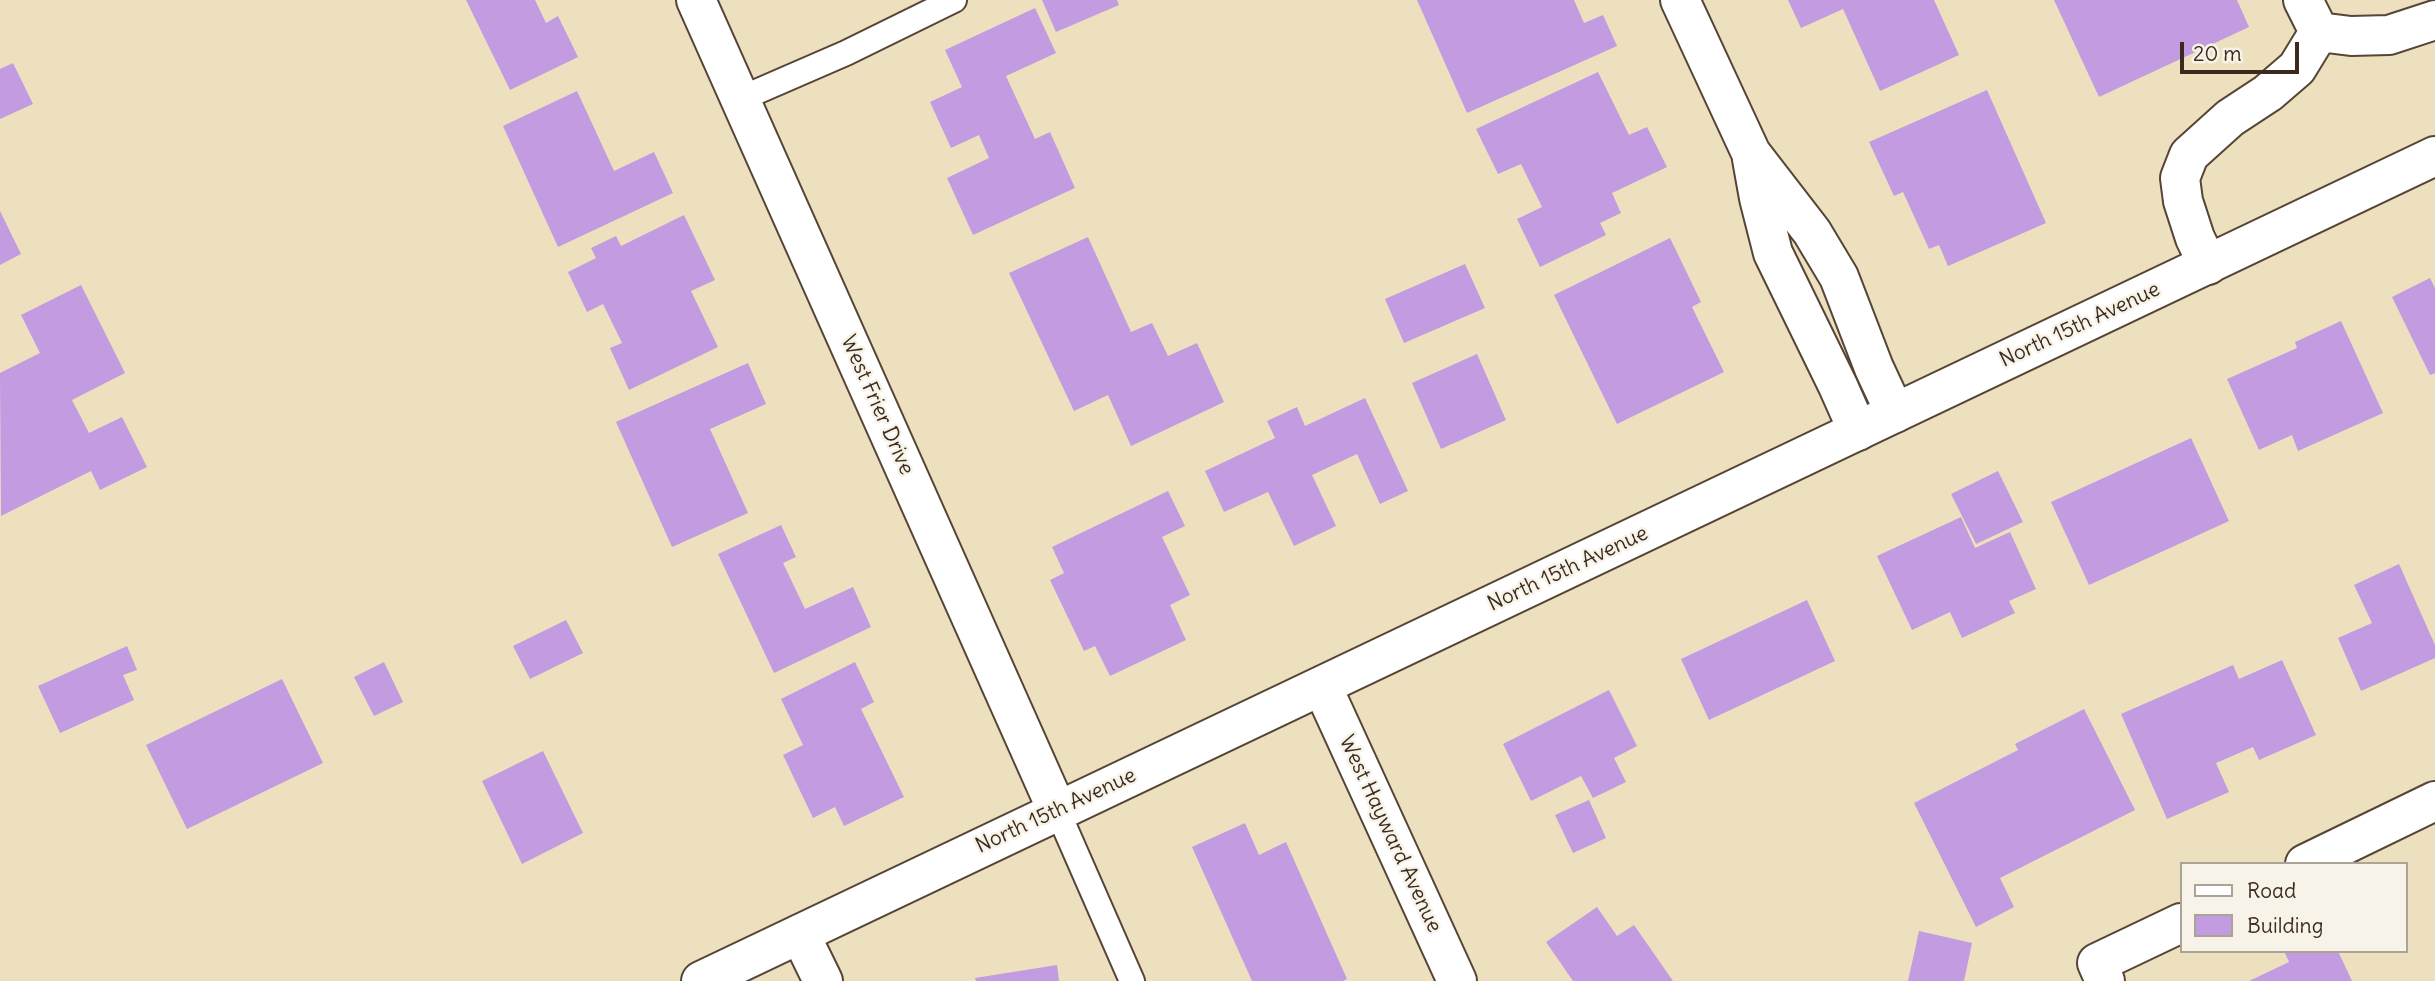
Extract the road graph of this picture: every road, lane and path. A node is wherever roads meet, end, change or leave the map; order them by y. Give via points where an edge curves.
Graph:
1 (696, 0) edge
2 (954, 0) edge
3 (1680, 0) edge
4 (2311, 16) edge
5 (2435, 20) edge
6 (740, 99) junction
7 (1751, 153) junction
8 (2435, 156) edge
9 (2208, 265) junction
10 (1851, 308) junction
11 (1809, 326) junction
12 (1895, 413) junction
13 (1858, 431) junction
14 (1322, 686) junction
15 (2435, 801) edge
16 (1057, 810) junction
17 (2309, 862) edge
18 (2180, 924) edge
19 (800, 934) junction
20 (2101, 972) edge
21 (701, 981) edge
22 (823, 981) edge
23 (1132, 981) edge
24 (1457, 981) edge

1 - 6 street, West Frier Drive
2 - 6 lane
3 - 7 street
4 - 5 street via 2351,36 2389,35
4 - 9 street via 2297,68 2189,155 2180,178 2183,201
6 - 16 street, West Frier Drive
7 - 10 street via 1812,232
7 - 11 street via 1773,253
8 - 9 street, North 15th Avenue
9 - 12 street, North 15th Avenue
10 - 11 street
10 - 12 street
11 - 13 street
12 - 13 street, North 15th Avenue
13 - 14 street, North 15th Avenue
14 - 16 street, North 15th Avenue
14 - 24 street, West Hayward Avenue
15 - 17 street
16 - 19 street, North 15th Avenue
16 - 23 lane
18 - 20 street
19 - 21 street, North 15th Avenue
19 - 22 street

